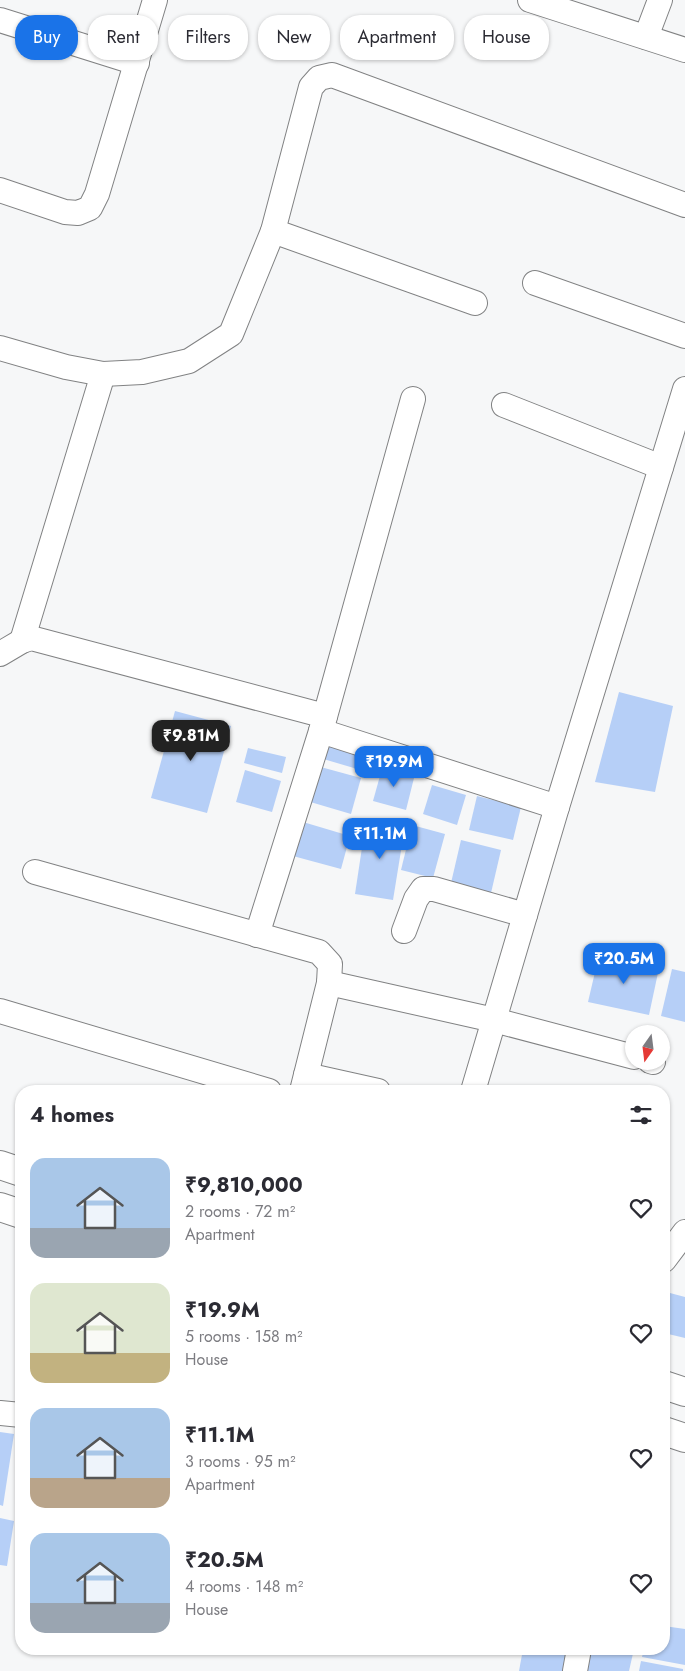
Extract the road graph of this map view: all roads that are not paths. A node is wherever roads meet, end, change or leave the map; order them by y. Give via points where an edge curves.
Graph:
1 (155, 0) edge
2 (530, 0) edge
3 (660, 0) edge
4 (0, 20) edge
5 (646, 37) junction
6 (685, 50) edge
7 (137, 63) junction
8 (0, 190) edge
9 (685, 205) edge
10 (273, 231) junction
11 (535, 283) dead end
12 (475, 303) dead end
13 (685, 336) edge
14 (0, 348) edge
15 (103, 374) junction
16 (685, 389) edge
17 (414, 399) dead end
18 (504, 405) dead end
19 (661, 468) junction
20 (22, 641) junction
21 (0, 654) edge
22 (323, 723) junction
23 (557, 807) junction
24 (34, 872) dead end
25 (525, 915) junction
26 (404, 931) dead end
27 (257, 935) junction
28 (329, 982) junction
29 (0, 1011) edge
30 (494, 1020) junction
31 (625, 1055) edge
32 (304, 1083) edge
33 (249, 1085) edge
34 (322, 1085) edge
35 (475, 1085) edge
36 (0, 1165) edge
37 (15, 1170) edge
38 (0, 1207) edge
39 (15, 1212) edge
40 (685, 1232) edge
41 (670, 1252) edge
42 (670, 1387) edge
43 (685, 1392) edge
44 (0, 1413) edge
45 (15, 1414) edge
46 (670, 1433) edge
47 (685, 1438) edge
48 (579, 1655) edge
49 (575, 1671) edge

1 - 7 street
2 - 5 street
3 - 5 street
4 - 7 street
5 - 6 street
7 - 8 street via 90,208 78,214 65,212
9 - 10 street via 332,76 319,78 311,87
10 - 12 street
10 - 15 street via 231,334 190,361 142,372
11 - 13 street
14 - 15 street
15 - 20 street
16 - 19 street
17 - 22 street
18 - 19 street
19 - 23 street
20 - 21 street
20 - 22 street via 31,638
22 - 23 street
22 - 27 street
23 - 25 street
24 - 27 street
25 - 26 street via 434,889 422,889
25 - 30 street
27 - 28 street via 319,952 330,964
28 - 30 street
28 - 32 street
29 - 33 street
30 - 31 street
30 - 35 street
32 - 34 street
36 - 37 main road
38 - 39 main road
40 - 41 street
42 - 43 main road
44 - 45 street
46 - 47 main road
48 - 49 street

